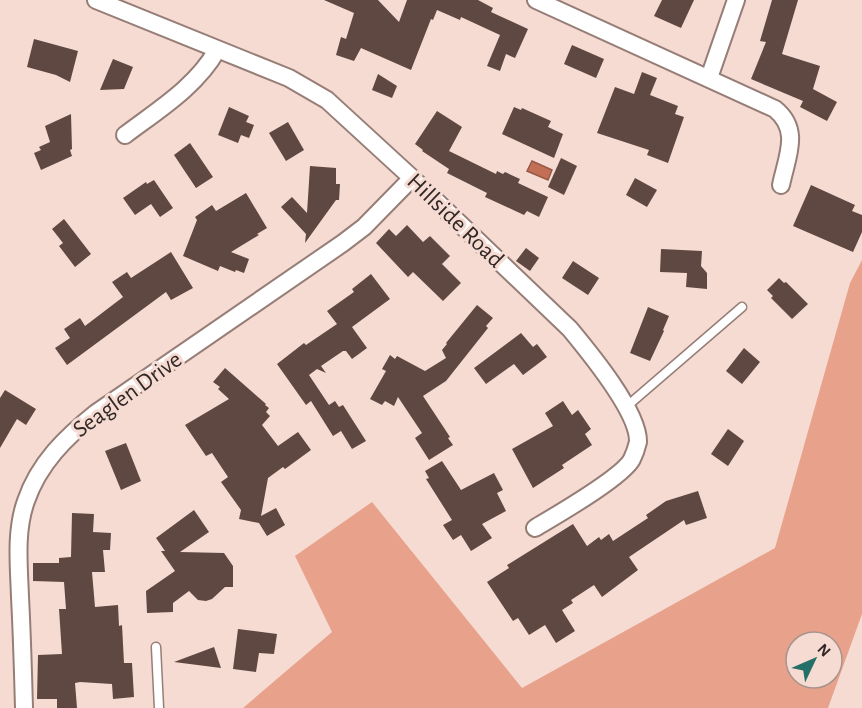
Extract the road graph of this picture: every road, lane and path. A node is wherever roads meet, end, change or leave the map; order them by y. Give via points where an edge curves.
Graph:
1 (96, 0) edge
2 (536, 0) edge
3 (736, 0) edge
4 (131, 6) edge
5 (217, 50) junction
6 (709, 78) junction
7 (125, 135) dead end
8 (412, 178) junction
9 (781, 185) dead end
10 (742, 307) dead end
11 (625, 407) junction
12 (535, 528) dead end
13 (156, 647) dead end
14 (24, 708) edge
15 (159, 708) edge

1 - 4 street, Hillside Road
2 - 6 street
3 - 6 street
4 - 5 street, Hillside Road
5 - 7 street via 194,81
5 - 8 street, Hillside Road via 305,86 327,100
6 - 9 street via 775,109 790,126
8 - 11 street, Hillside Road via 570,329
8 - 14 street, Seaglen Drive via 364,227 96,413 53,452 25,503 19,545
10 - 11 lane
11 - 12 street, Hillside Road via 638,442 632,461
13 - 15 lane

